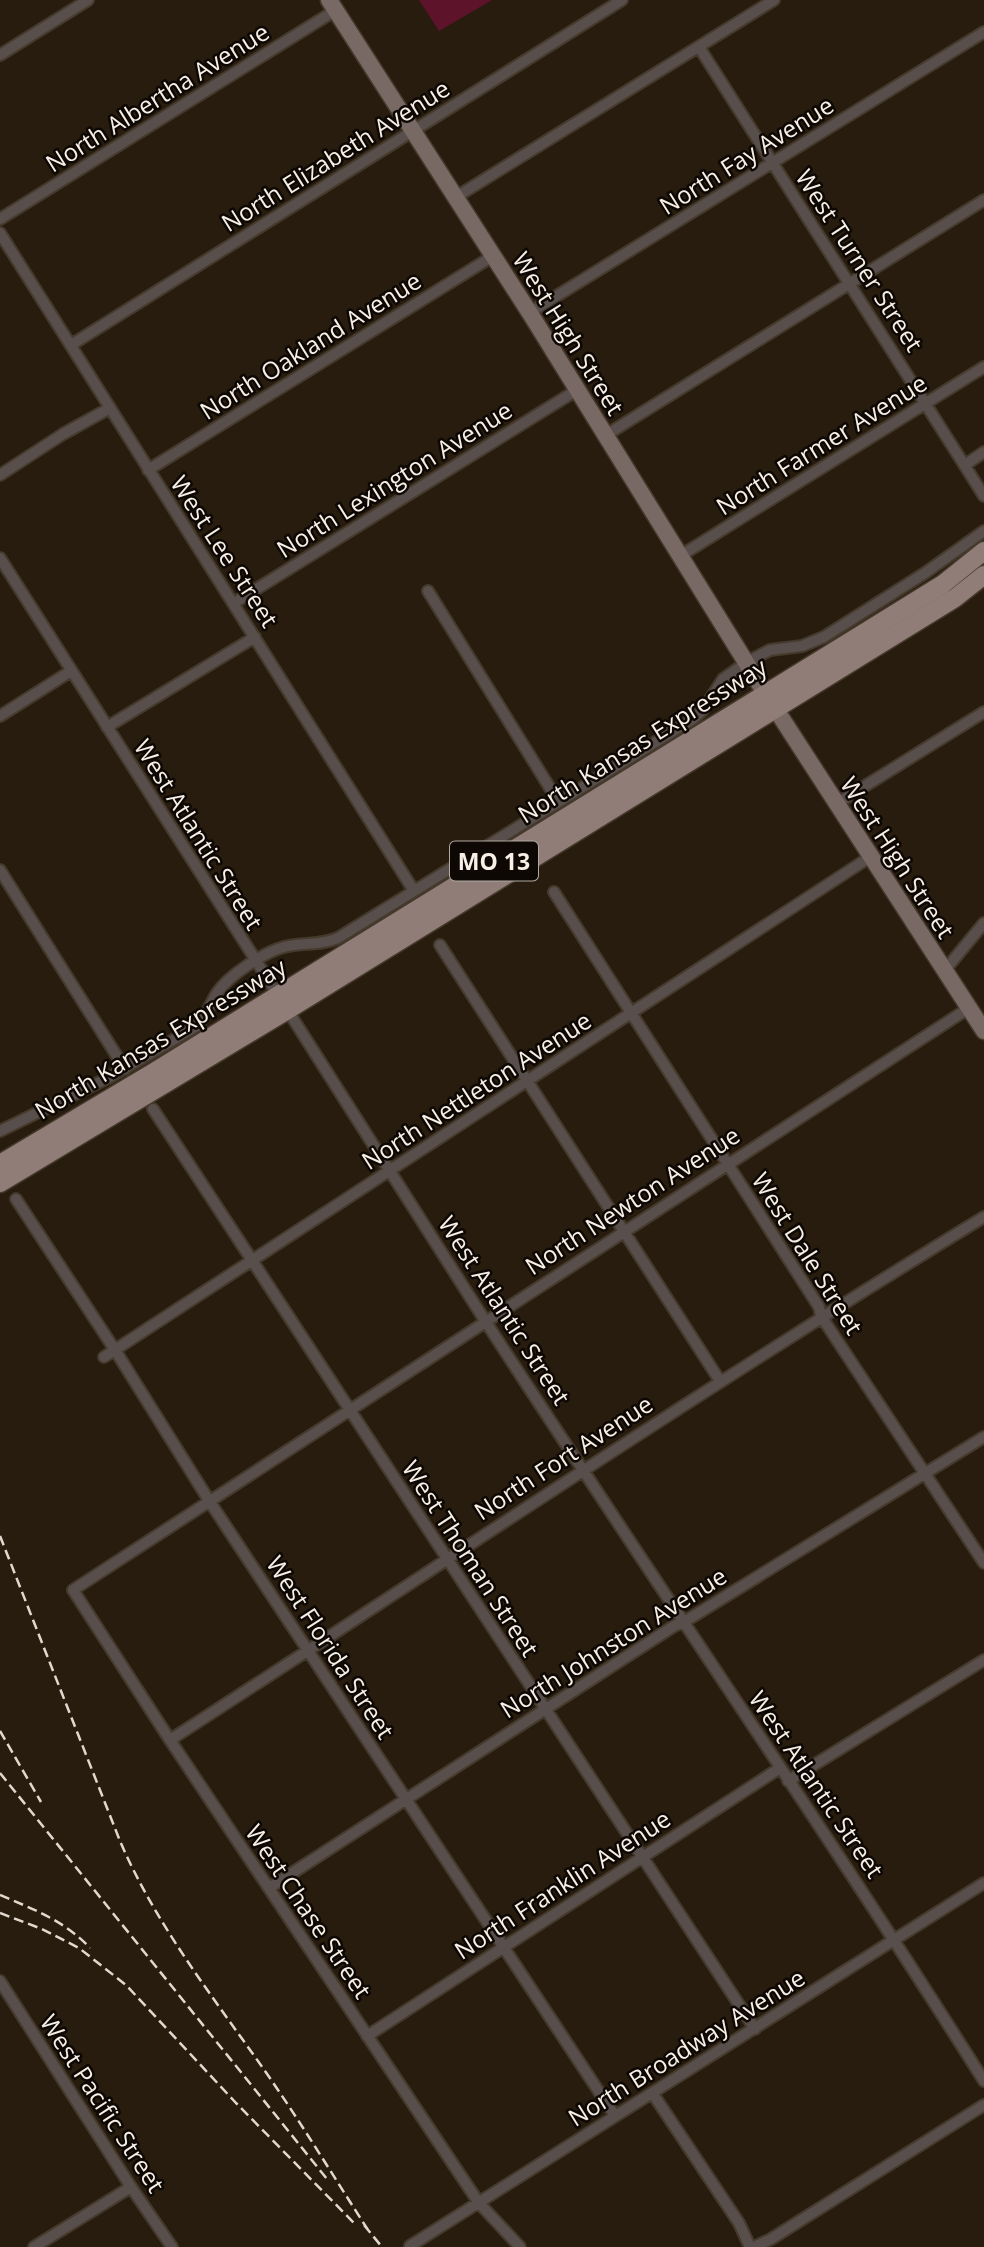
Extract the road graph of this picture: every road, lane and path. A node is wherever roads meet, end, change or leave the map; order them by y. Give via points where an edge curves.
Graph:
1 (622, 0) edge
2 (774, 0) edge
3 (82, 2) edge
4 (332, 5) edge
5 (984, 32) edge
6 (699, 47) junction
7 (0, 55) edge
8 (414, 130) junction
9 (773, 164) junction
10 (456, 197) junction
11 (984, 200) edge
12 (0, 219) edge
13 (0, 233) edge
14 (494, 256) junction
15 (850, 284) junction
16 (530, 313) junction
17 (71, 345) junction
18 (984, 367) edge
19 (577, 390) junction
20 (926, 403) junction
21 (110, 408) junction
22 (606, 435) junction
23 (984, 452) edge
24 (965, 465) junction
25 (148, 470) junction
26 (0, 475) edge
27 (984, 496) edge
28 (984, 531) edge
29 (984, 551) edge
30 (680, 556) junction
31 (0, 558) edge
32 (984, 575) edge
33 (428, 591) dead end
34 (233, 603) junction
35 (255, 637) junction
36 (831, 652) junction
37 (747, 662) junction
38 (71, 671) junction
39 (765, 693) junction
40 (775, 708) junction
41 (984, 712) edge
42 (0, 716) edge
43 (107, 727) junction
44 (710, 748) junction
45 (558, 801) junction
46 (836, 804) junction
47 (870, 857) junction
48 (0, 870) edge
49 (414, 891) junction
50 (554, 892) dead end
51 (984, 923) edge
52 (440, 944) dead end
53 (254, 962) junction
54 (945, 970) junction
55 (276, 996) junction
56 (969, 1008) junction
57 (286, 1012) junction
58 (632, 1014) junction
59 (984, 1031) edge
60 (125, 1069) junction
61 (529, 1081) junction
62 (153, 1109) dead end
63 (0, 1131) edge
64 (0, 1164) edge
65 (727, 1164) junction
66 (389, 1170) junction
67 (0, 1182) edge
68 (16, 1199) dead end
69 (984, 1217) edge
70 (625, 1230) junction
71 (252, 1261) junction
72 (821, 1316) junction
73 (485, 1320) junction
74 (115, 1350) junction
75 (104, 1357) dead end
76 (720, 1381) junction
77 (348, 1410) junction
78 (984, 1437) edge
79 (584, 1468) junction
80 (925, 1474) junction
81 (210, 1502) junction
82 (447, 1558) junction
83 (984, 1563) edge
84 (73, 1590) joint
85 (684, 1622) junction
86 (308, 1649) junction
87 (984, 1660) edge
88 (544, 1708) junction
89 (170, 1740) junction
90 (780, 1768) junction
91 (788, 1781) junction
92 (405, 1798) junction
93 (642, 1857) junction
94 (984, 1883) edge
95 (269, 1888) junction
96 (894, 1938) junction
97 (503, 1946) junction
98 (0, 1981) edge
99 (755, 2029) junction
100 (367, 2036) junction
101 (984, 2081) edge
102 (653, 2094) junction
103 (984, 2105) edge
104 (615, 2116) junction
105 (131, 2187) junction
106 (479, 2203) junction
107 (410, 2246) edge
108 (34, 2247) edge
109 (172, 2247) edge
110 (520, 2247) edge
111 (752, 2247) edge

1 - 8 street, North Elizabeth Avenue
2 - 6 street
3 - 7 street
4 - 8 street, West High Street
4 - 12 street, North Albertha Avenue
5 - 9 street, North Fay Avenue
6 - 9 street, West Turner Street
6 - 10 street
8 - 10 street, West High Street
8 - 17 street, North Elizabeth Avenue
9 - 15 street, West Turner Street
9 - 16 street, North Fay Avenue
10 - 14 street, West High Street
11 - 15 street
13 - 17 street, West Lee Street
14 - 16 street, West High Street
14 - 25 street, North Oakland Avenue
15 - 20 street, West Turner Street
15 - 22 street
16 - 19 street, West High Street
17 - 21 street, West Lee Street
18 - 20 street, North Farmer Avenue
19 - 22 street, West High Street
19 - 34 street, North Lexington Avenue
20 - 24 street, West Turner Street
20 - 30 street, North Farmer Avenue
21 - 25 street, West Lee Street
21 - 26 street
22 - 30 street, West High Street
23 - 24 street
24 - 27 street, West Turner Street
25 - 34 street, West Lee Street
28 - 37 street via 824,637 802,646 770,650
29 - 36 main road, North Kansas Expressway / MO 13 via 943,584
30 - 37 street, West High Street
31 - 38 street, West Atlantic Street
32 - 40 main road, North Kansas Expressway / MO 13 via 955,598
33 - 45 street
34 - 35 street, West Lee Street
35 - 43 street
35 - 49 street, West Lee Street
36 - 39 main road, North Kansas Expressway / MO 13
36 - 40 street via 782,695
37 - 39 street, West High Street
37 - 45 street via 723,679 692,719
38 - 42 street
38 - 43 street, West Atlantic Street
39 - 44 street via 763,704
39 - 55 main road, North Kansas Expressway / MO 13
40 - 44 main road, North Kansas Expressway / MO 13
40 - 46 street, West High Street
41 - 46 street
43 - 53 street, West Atlantic Street
44 - 57 main road, North Kansas Expressway / MO 13
45 - 49 street
46 - 47 street, West High Street
47 - 54 street, West High Street
47 - 58 street, North Nettleton Avenue
48 - 60 street
49 - 53 street via 338,938 284,947
50 - 58 street, West Dale Street
51 - 54 street
52 - 61 street
53 - 55 street, West Atlantic Street
53 - 60 street via 223,985 197,1026
54 - 56 street, West High Street
55 - 57 street, West Atlantic Street
55 - 64 main road, North Kansas Expressway / MO 13
56 - 59 street, West High Street
56 - 65 street, North Newton Avenue
57 - 66 street, West Atlantic Street
57 - 67 main road, North Kansas Expressway / MO 13
58 - 61 street, North Nettleton Avenue
58 - 65 street, West Dale Street
60 - 63 street
61 - 66 street, North Nettleton Avenue
61 - 70 street
62 - 71 street, West Thoman Street
65 - 70 street, North Newton Avenue
65 - 72 street, West Dale Street
66 - 71 street, North Nettleton Avenue
66 - 73 street, West Atlantic Street
68 - 74 street, West Florida Street
69 - 72 street, North Fort Avenue
70 - 73 street, North Newton Avenue
70 - 76 street
71 - 74 street, North Nettleton Avenue
71 - 77 street, West Thoman Street
72 - 76 street, North Fort Avenue
72 - 80 street, West Dale Street
73 - 77 street, North Newton Avenue
73 - 79 street, West Atlantic Street
74 - 75 street, North Nettleton Avenue
74 - 81 street, West Florida Street
76 - 79 street, North Fort Avenue
77 - 81 street, North Newton Avenue
77 - 82 street, West Thoman Street
78 - 80 street, North Johnston Avenue
79 - 82 street, North Fort Avenue
79 - 85 street, West Atlantic Street
80 - 83 street, West Dale Street
80 - 85 street, North Johnston Avenue
81 - 84 street, North Newton Avenue
81 - 86 street, West Florida Street
82 - 86 street, North Fort Avenue
82 - 88 street, West Thoman Street
84 - 89 street, West Chase Street
85 - 88 street, North Johnston Avenue
85 - 90 street, West Atlantic Street
86 - 89 street, North Fort Avenue
86 - 92 street, West Florida Street
87 - 91 street
88 - 92 street, North Johnston Avenue
88 - 93 street, West Thoman Street
89 - 95 street, West Chase Street
90 - 91 street, West Atlantic Street
90 - 93 street, North Franklin Avenue
91 - 96 street, West Atlantic Street
92 - 95 street, North Johnston Avenue
92 - 97 street, West Florida Street
93 - 97 street, North Franklin Avenue
93 - 99 street, West Thoman Street
94 - 96 street, North Broadway Avenue
95 - 100 street, West Chase Street
96 - 99 street, North Broadway Avenue
96 - 101 street, West Atlantic Street
97 - 100 street, North Franklin Avenue
97 - 104 street, West Florida Street
98 - 105 street, West Pacific Street
99 - 102 street, North Broadway Avenue
100 - 106 street, West Chase Street
102 - 104 street, North Broadway Avenue
102 - 111 street
103 - 111 street
104 - 106 street, North Broadway Avenue
105 - 108 street
105 - 109 street, West Pacific Street
106 - 107 street, North Broadway Avenue
106 - 110 street, West Chase Street

